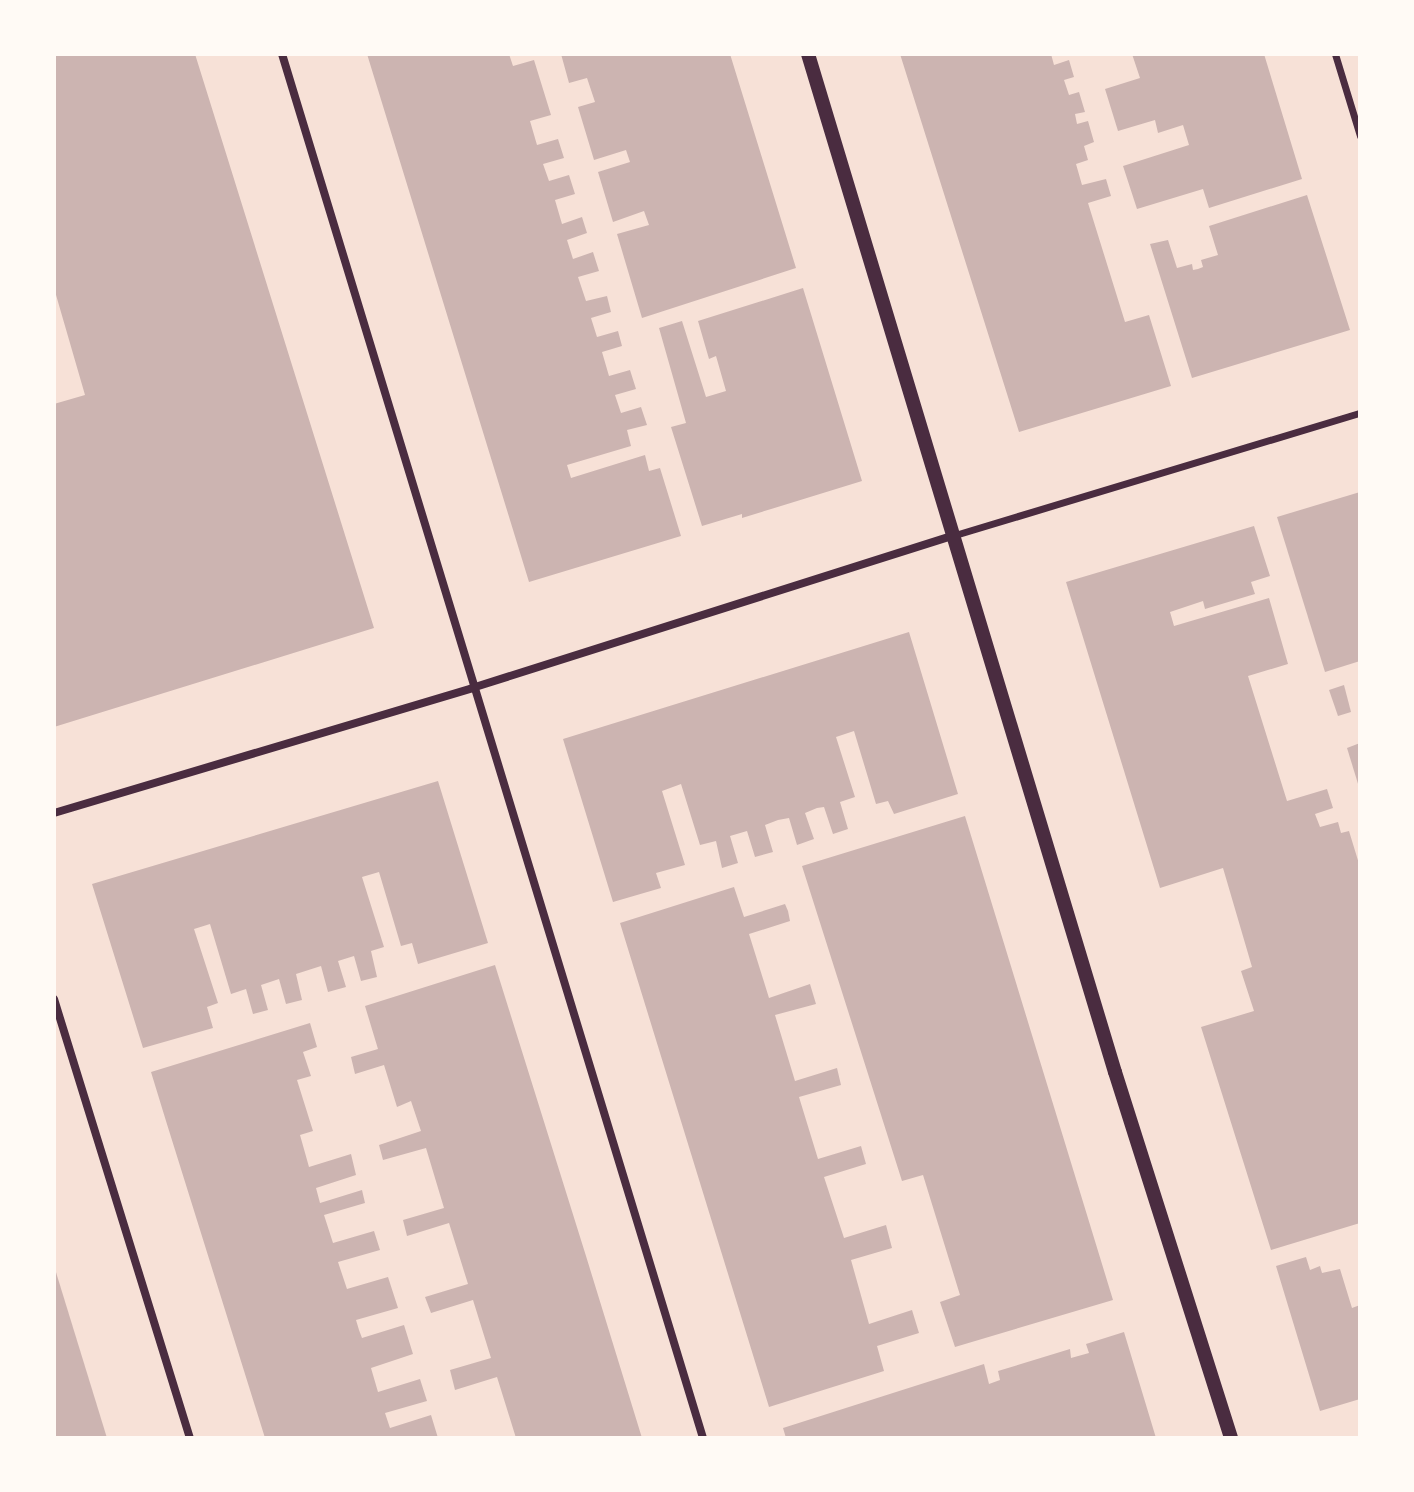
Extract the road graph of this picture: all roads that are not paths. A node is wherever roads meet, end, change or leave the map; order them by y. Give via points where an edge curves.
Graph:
1 (282, 54) edge
2 (808, 54) edge
3 (1335, 54) edge
4 (1360, 136) edge
5 (1360, 413) edge
6 (955, 535) junction
7 (472, 688) junction
8 (54, 813) edge
9 (54, 999) edge
10 (190, 1438) edge
11 (703, 1438) edge
12 (1231, 1438) edge

1 - 7 street
2 - 6 street
3 - 4 street
5 - 6 street
6 - 7 street
6 - 12 street
7 - 8 street
7 - 11 street
9 - 10 street

